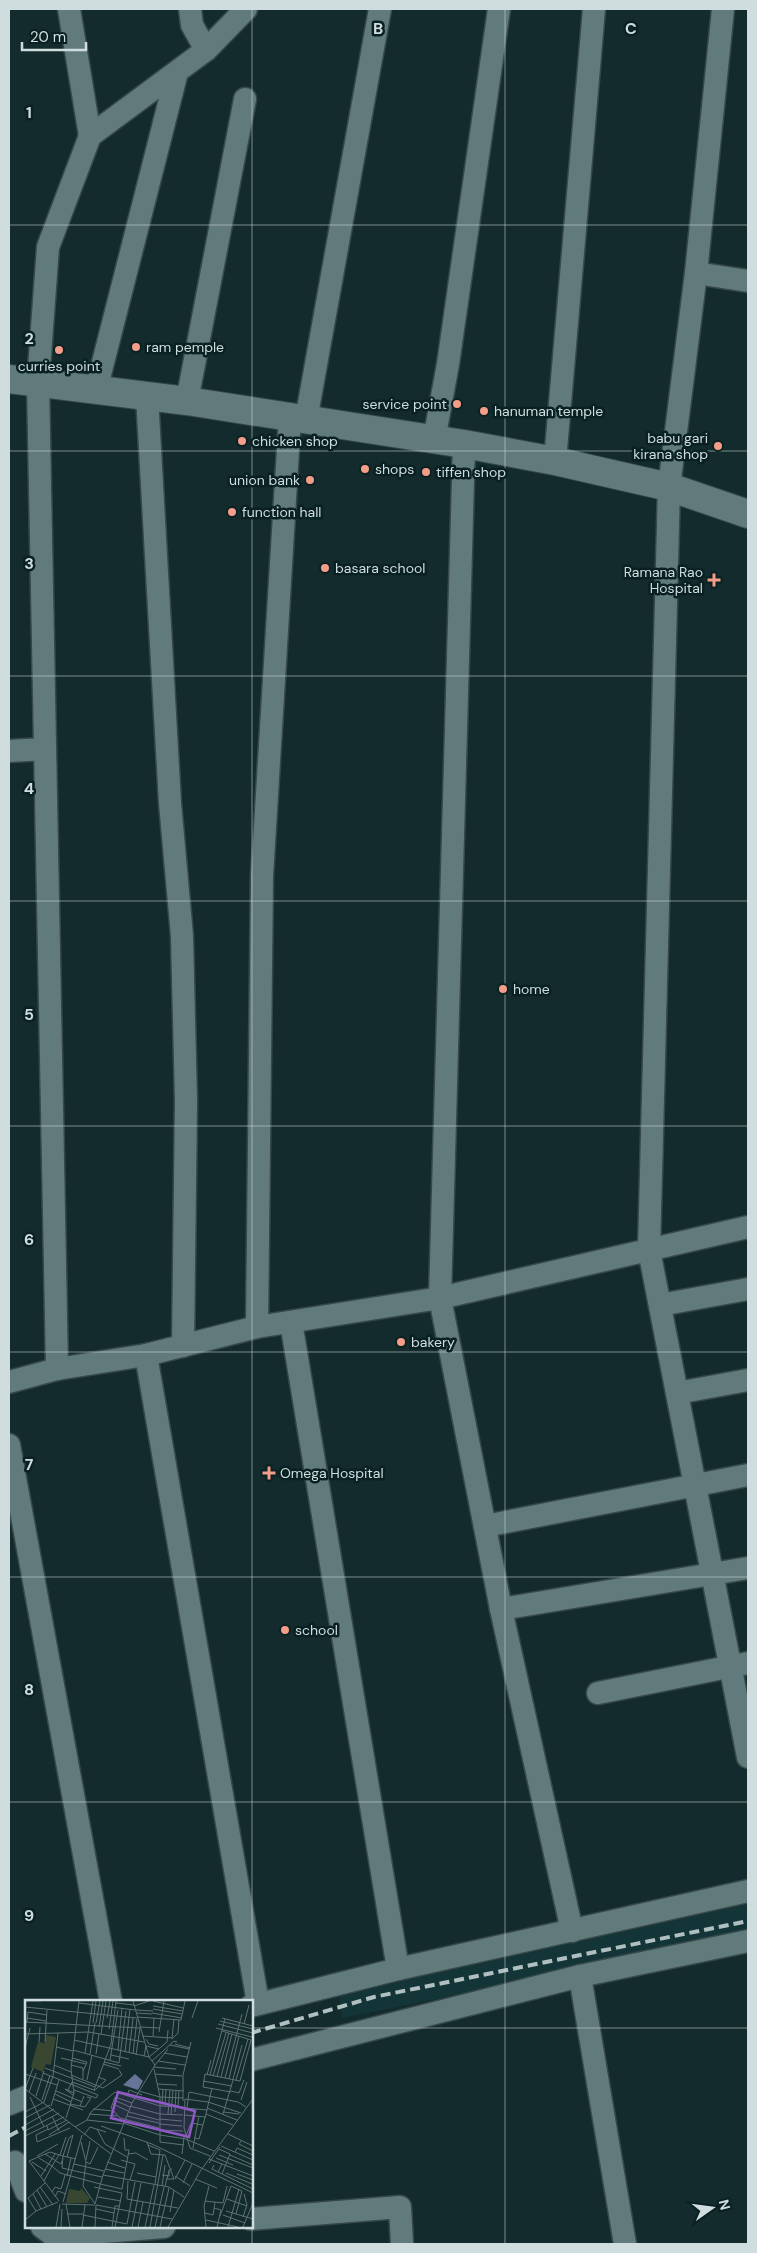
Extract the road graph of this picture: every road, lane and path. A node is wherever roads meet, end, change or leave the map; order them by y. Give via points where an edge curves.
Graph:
1 (69, 9) edge
2 (190, 9) edge
3 (246, 9) edge
4 (380, 9) edge
5 (499, 9) edge
6 (594, 9) edge
7 (723, 9) edge
8 (206, 50) junction
9 (177, 72) junction
10 (245, 99) dead end
11 (90, 136) junction
12 (696, 273) junction
13 (748, 281) edge
14 (9, 379) edge
15 (38, 382) junction
16 (96, 390) junction
17 (147, 396) junction
18 (187, 401) junction
19 (298, 419) junction
20 (434, 440) junction
21 (464, 444) junction
22 (555, 461) junction
23 (669, 487) junction
24 (748, 514) edge
25 (45, 749) junction
26 (9, 751) edge
27 (748, 1227) edge
28 (649, 1250) junction
29 (748, 1289) edge
30 (440, 1298) junction
31 (660, 1305) junction
32 (291, 1322) junction
33 (257, 1327) junction
34 (183, 1346) junction
35 (146, 1354) junction
36 (58, 1369) junction
37 (748, 1380) edge
38 (9, 1382) edge
39 (677, 1393) junction
40 (9, 1444) edge
41 (748, 1475) edge
42 (695, 1484) junction
43 (485, 1526) junction
44 (748, 1568) edge
45 (712, 1575) junction
46 (501, 1609) junction
47 (739, 1665) edge
48 (598, 1693) dead end
49 (748, 1757) edge
50 (748, 1892) edge
51 (572, 1932) junction
52 (748, 1941) edge
53 (398, 1969) junction
54 (580, 1976) junction
55 (111, 2000) edge
56 (255, 2005) edge
57 (252, 2060) edge
58 (25, 2097) edge
59 (9, 2104) edge
60 (17, 2161) edge
61 (25, 2187) edge
62 (252, 2219) edge
63 (43, 2228) edge
64 (152, 2228) edge
65 (402, 2244) edge
66 (625, 2244) edge

1 - 11 street
2 - 8 street via 192,25
3 - 8 street
4 - 19 street
5 - 20 street via 448,364
6 - 22 street
7 - 12 street
8 - 9 street
9 - 11 street
9 - 16 street
10 - 18 street
11 - 15 street via 48,247
12 - 13 street
12 - 23 street
14 - 15 main road
15 - 16 main road
15 - 25 street
16 - 17 main road
17 - 18 main road
17 - 34 street via 170,803 182,936 186,1101
18 - 19 main road
19 - 20 main road
19 - 33 street via 262,876
20 - 21 main road
21 - 22 main road
21 - 30 street
22 - 23 main road
23 - 24 main road
23 - 28 street
25 - 26 street
25 - 36 street
27 - 28 street
28 - 30 street
28 - 31 street
29 - 31 street
30 - 32 street
30 - 43 street
31 - 39 street
32 - 33 street
32 - 53 street
33 - 34 street
34 - 35 street
35 - 36 street
35 - 56 street
36 - 38 street
37 - 39 street
39 - 42 street
40 - 55 street
41 - 42 street
42 - 43 street
42 - 45 street
43 - 46 street
44 - 45 street
45 - 46 street
45 - 47 street
46 - 51 street
47 - 48 street
47 - 49 street
50 - 51 street
51 - 53 street
52 - 54 street
53 - 56 street
54 - 57 street
54 - 66 street
58 - 59 street
60 - 61 street
62 - 65 street via 400,2207
63 - 64 street via 54,2236

